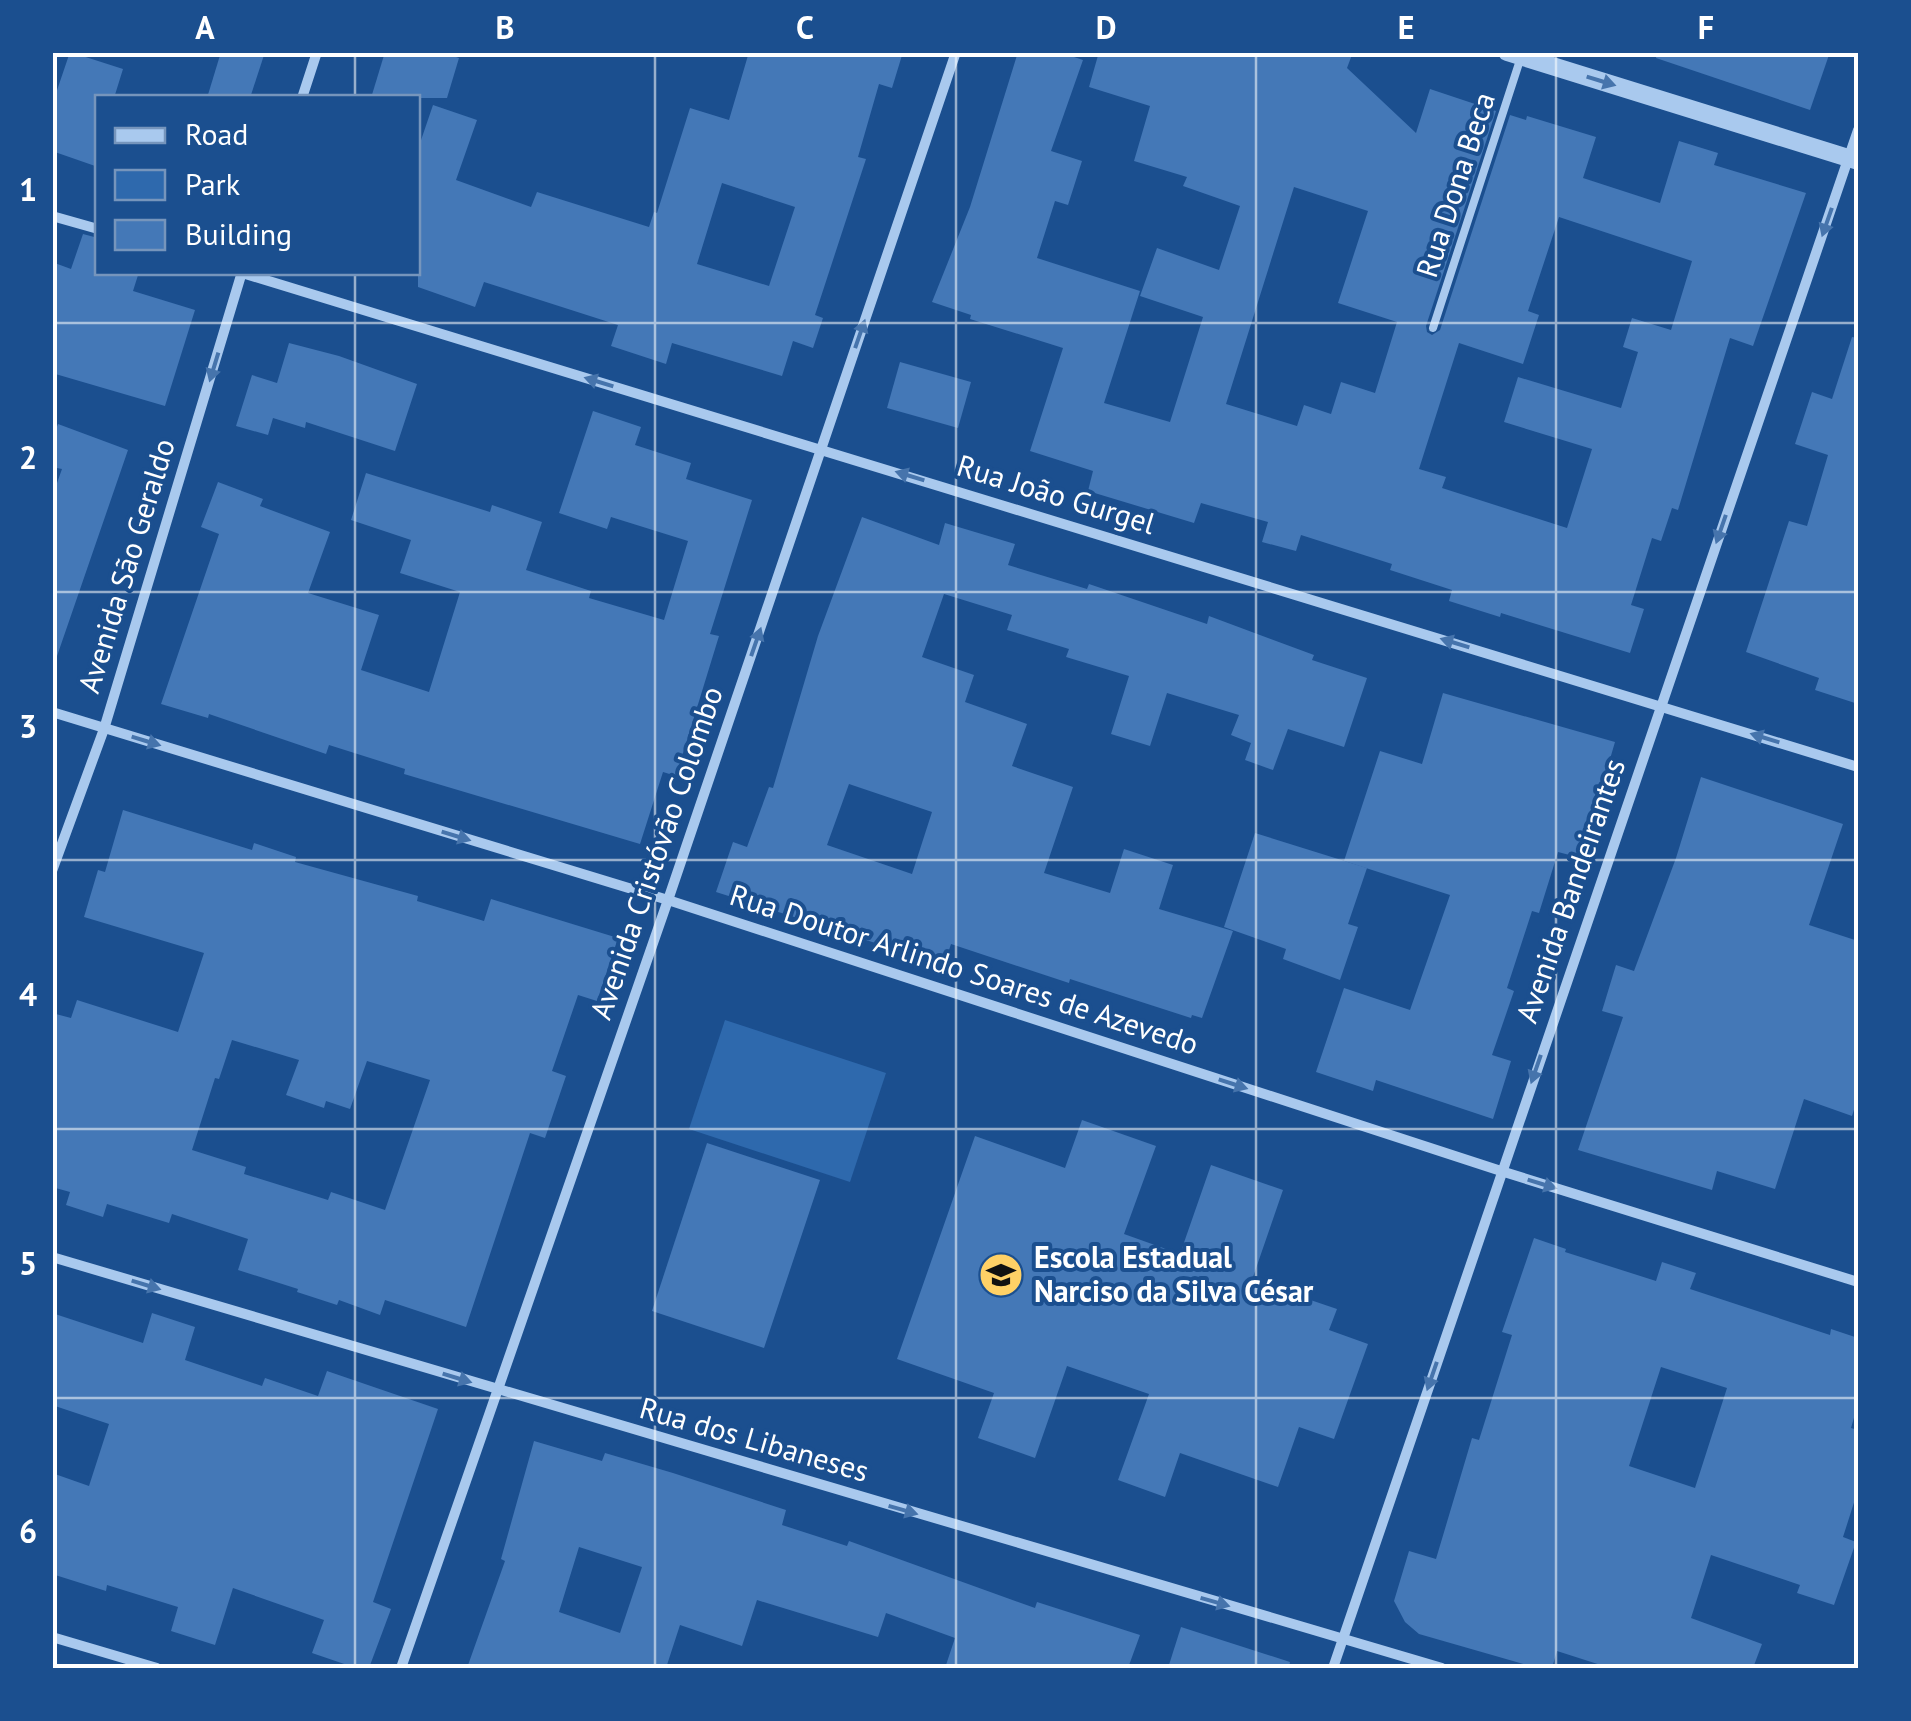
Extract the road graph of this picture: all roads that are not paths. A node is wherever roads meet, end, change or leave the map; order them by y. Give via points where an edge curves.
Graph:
1 (318, 52) edge
2 (956, 52) edge
3 (1514, 55) edge
4 (303, 95) edge
5 (1858, 130) edge
6 (1854, 159) edge
7 (52, 216) edge
8 (95, 229) edge
9 (240, 275) edge
10 (248, 275) edge
11 (1433, 328) dead end
12 (820, 449) junction
13 (1660, 706) junction
14 (52, 712) edge
15 (104, 729) junction
16 (1858, 767) edge
17 (52, 871) edge
18 (668, 900) junction
19 (1501, 1171) junction
20 (52, 1257) edge
21 (1858, 1282) edge
22 (497, 1390) junction
23 (52, 1637) edge
24 (1342, 1640) junction
25 (157, 1668) edge
26 (401, 1668) edge
27 (1332, 1668) edge
28 (1442, 1668) edge

1 - 4 street
12 -> 2 street, Avenida Cristóvão Colombo
3 -> 6 street
3 - 11 lane, Rua Dona Beca
5 - 6 street, Avenida Bandeirantes
6 -> 13 street, Avenida Bandeirantes
7 - 8 street
9 -> 15 street, Avenida São Geraldo
12 -> 10 street, Rua João Gurgel
13 -> 12 street, Rua João Gurgel
18 -> 12 street, Avenida Cristóvão Colombo
16 -> 13 street, Rua João Gurgel
13 -> 19 street, Avenida Bandeirantes
14 - 15 street, Rua Doutor Arlindo Soares de Azevedo
15 - 17 street, Avenida São Geraldo
15 -> 18 street, Rua Doutor Arlindo Soares de Azevedo
18 -> 19 street, Rua Doutor Arlindo Soares de Azevedo
18 - 22 street, Avenida Cristóvão Colombo
19 -> 21 street, Rua Doutor Arlindo Soares de Azevedo
19 -> 24 street, Avenida Bandeirantes
20 -> 22 street, Rua dos Libaneses
22 -> 24 street, Rua dos Libaneses
22 - 26 street, Avenida Cristóvão Colombo
23 - 25 street
24 - 27 street, Avenida Bandeirantes
24 - 28 street, Rua dos Libaneses

